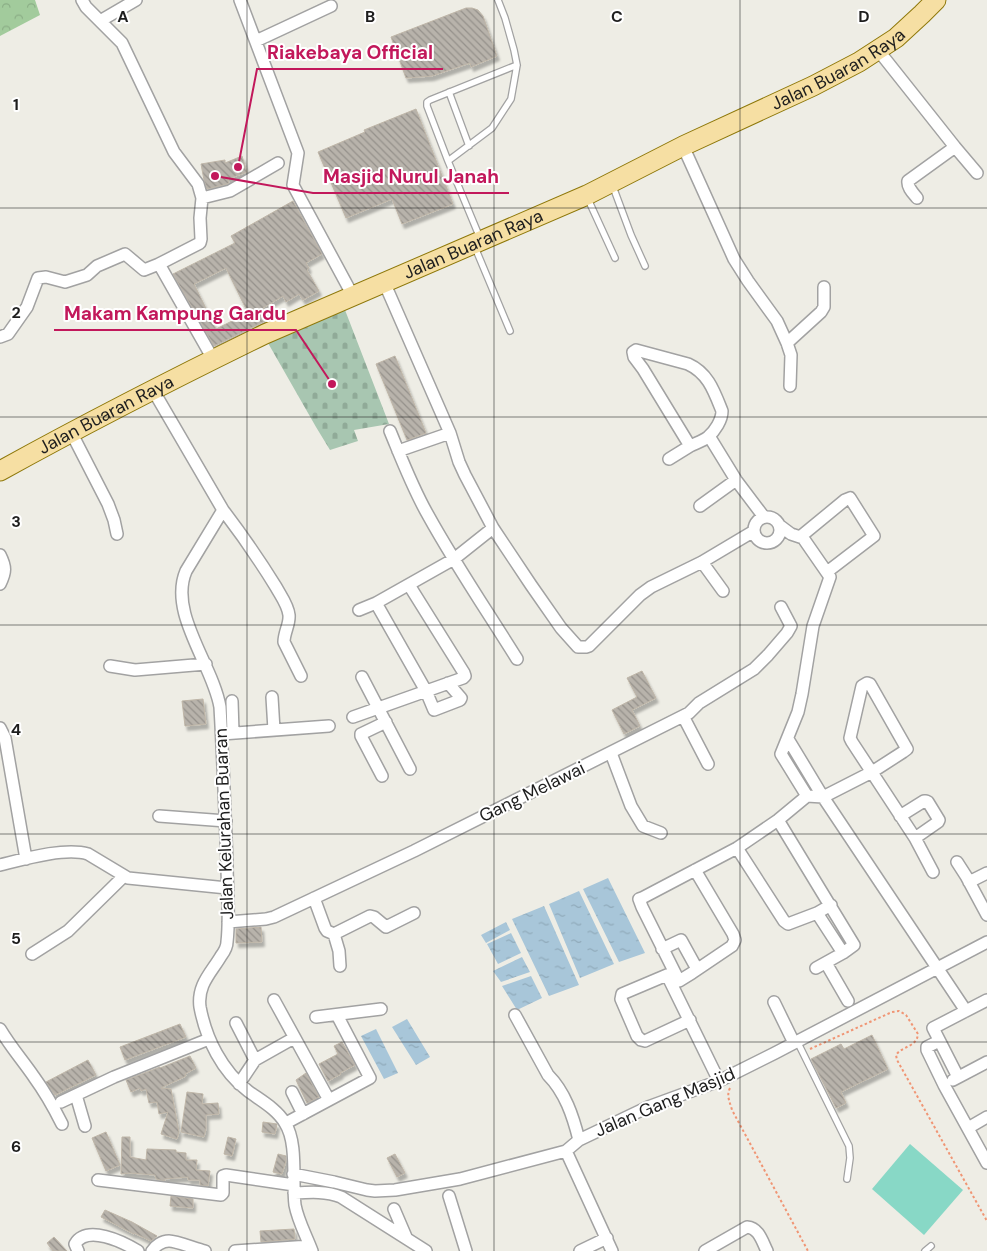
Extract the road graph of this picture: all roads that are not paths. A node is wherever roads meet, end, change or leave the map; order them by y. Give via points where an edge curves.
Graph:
1 (82, 0) edge
2 (136, 0) edge
3 (240, 0) edge
4 (498, 0) edge
5 (936, 0) edge
6 (331, 6) dead end
7 (100, 21) junction
8 (256, 41) junction
9 (878, 50) junction
10 (517, 65) junction
11 (449, 92) junction
12 (469, 146) junction
13 (683, 146) junction
14 (955, 147) junction
15 (448, 161) junction
16 (278, 162) dead end
17 (977, 173) dead end
18 (611, 182) junction
19 (587, 195) junction
20 (202, 198) junction
21 (917, 198) dead end
22 (478, 242) junction
23 (616, 258) dead end
24 (159, 264) junction
25 (645, 266) dead end
26 (384, 282) junction
27 (824, 287) dead end
28 (353, 296) junction
29 (510, 331) dead end
30 (0, 337) edge
31 (787, 343) junction
32 (664, 357) junction
33 (213, 359) junction
34 (643, 369) junction
35 (790, 386) dead end
36 (153, 390) junction
37 (390, 431) dead end
38 (71, 432) junction
39 (450, 433) junction
40 (709, 436) junction
41 (690, 446) junction
42 (398, 451) junction
43 (669, 459) dead end
44 (0, 471) edge
45 (736, 480) junction
46 (700, 506) dead end
47 (223, 510) junction
48 (764, 517) junction
49 (779, 525) junction
50 (493, 528) junction
51 (754, 531) junction
52 (118, 534) dead end
53 (800, 537) junction
54 (0, 555) edge
55 (454, 559) junction
56 (702, 562) junction
57 (827, 572) junction
58 (0, 584) edge
59 (409, 585) junction
60 (723, 590) dead end
61 (376, 603) junction
62 (781, 607) dead end
63 (359, 610) dead end
64 (517, 659) dead end
65 (206, 664) junction
66 (110, 666) dead end
67 (301, 676) dead end
68 (362, 676) dead end
69 (448, 683) junction
70 (426, 691) junction
71 (272, 697) dead end
72 (232, 701) dead end
73 (379, 708) junction
74 (683, 716) junction
75 (352, 717) dead end
76 (386, 722) junction
77 (329, 726) dead end
78 (0, 728) edge
79 (274, 730) junction
80 (227, 734) junction
81 (788, 739) junction
82 (611, 753) junction
83 (708, 764) dead end
84 (410, 769) dead end
85 (872, 772) junction
86 (382, 776) dead end
87 (807, 796) junction
88 (824, 797) junction
89 (159, 816) dead end
90 (900, 816) junction
91 (778, 820) junction
92 (226, 821) junction
93 (660, 833) dead end
94 (914, 838) junction
95 (737, 848) junction
96 (26, 859) junction
97 (957, 862) dead end
98 (0, 865) edge
99 (695, 870) junction
100 (933, 872) dead end
101 (987, 873) edge
102 (124, 876) junction
103 (969, 882) junction
104 (228, 888) junction
105 (314, 898) junction
106 (831, 905) junction
107 (414, 913) dead end
108 (817, 913) junction
109 (987, 915) edge
110 (228, 922) junction
111 (334, 934) junction
112 (984, 947) edge
113 (662, 949) junction
114 (843, 953) junction
115 (32, 954) dead end
116 (340, 966) dead end
117 (937, 968) junction
118 (697, 969) junction
119 (671, 973) junction
120 (274, 1000) dead end
121 (987, 1000) edge
122 (848, 1001) dead end
123 (774, 1002) dead end
124 (381, 1009) dead end
125 (966, 1011) junction
126 (337, 1015) junction
127 (515, 1015) dead end
128 (316, 1018) dead end
129 (690, 1020) junction
130 (236, 1023) dead end
131 (0, 1029) edge
132 (294, 1038) junction
133 (209, 1039) junction
134 (939, 1041) junction
135 (798, 1045) junction
136 (255, 1060) junction
137 (987, 1062) edge
138 (958, 1077) junction
139 (719, 1081) junction
140 (239, 1084) junction
141 (944, 1085) junction
142 (292, 1092) dead end
143 (76, 1095) junction
144 (328, 1100) junction
145 (62, 1102) dead end
146 (303, 1114) junction
147 (987, 1117) edge
148 (286, 1123) junction
149 (62, 1124) dead end
150 (85, 1126) dead end
151 (968, 1128) junction
152 (579, 1140) junction
153 (566, 1151) junction
154 (987, 1163) edge
155 (847, 1179) dead end
156 (98, 1180) dead end
157 (294, 1184) junction
158 (449, 1196) dead end
159 (394, 1209) dead end
160 (406, 1238) junction
161 (606, 1238) junction
162 (931, 1246) dead end
163 (311, 1249) edge
164 (78, 1251) edge
165 (138, 1251) edge
166 (152, 1251) edge
167 (205, 1251) edge
168 (235, 1251) edge
169 (426, 1251) edge
170 (466, 1251) edge
171 (580, 1251) edge
172 (612, 1251) edge
173 (705, 1251) edge
174 (767, 1251) edge
175 (925, 1251) edge

1 - 7 street
2 - 7 street
3 - 8 street
4 - 10 lane
5 - 9 main road, Jalan Buaran Raya via 896,38
6 - 8 street
7 - 20 street via 122,44 174,152 198,184
8 - 28 street via 298,152 293,185
9 - 13 main road, Jalan Buaran Raya via 814,86
9 - 14 street
10 - 11 lane
10 - 12 lane via 511,99 492,128
11 - 12 lane
11 - 15 lane via 427,102
12 - 15 lane
13 - 18 main road, Jalan Buaran Raya
13 - 31 street via 734,259 774,316
14 - 17 street
14 - 21 street via 908,181
15 - 22 lane
16 - 20 street via 230,191
18 - 19 main road, Jalan Buaran Raya
18 - 25 lane
19 - 22 main road, Jalan Buaran Raya
19 - 23 lane
20 - 24 street via 200,243
22 - 26 main road, Jalan Buaran Raya
22 - 29 lane
24 - 30 street via 144,270 126,254 97,266 87,275 65,282 38,278 28,307 8,334
24 - 33 street
26 - 28 main road, Jalan Buaran Raya
26 - 39 street
27 - 31 street via 821,312
28 - 33 main road, Jalan Buaran Raya
31 - 35 street
32 - 34 street
32 - 34 street via 634,350 634,357
32 - 40 street via 696,367 707,378 722,415
33 - 36 main road, Jalan Buaran Raya
34 - 41 street
36 - 38 main road, Jalan Buaran Raya
36 - 47 street
37 - 42 street
38 - 44 main road, Jalan Buaran Raya
38 - 52 street via 108,504
39 - 42 street
39 - 50 street via 458,462
40 - 41 street
40 - 45 street
41 - 43 street
42 - 55 street via 427,515
45 - 46 street
45 - 48 street
47 - 65 street, Jalan Kelurahan Buaran via 183,579 184,609
47 - 67 street via 285,603 289,621 284,642
48 - 49 street
48 - 51 street via 757,521
49 - 51 street via 776,538 769,542 760,541
49 - 53 street
50 - 55 street
50 - 56 street via 561,628 582,648 590,646 651,587
51 - 56 street
53 - 57 street
53 - 57 street via 850,498 874,536
54 - 58 street via 5,571
55 - 59 street
55 - 64 street
56 - 60 street
57 - 81 street via 830,577 813,626 800,704
59 - 61 street
59 - 69 street via 464,673 462,678
61 - 63 street
61 - 70 street
62 - 74 street, Gang Melawai via 791,626 768,655
65 - 66 street via 135,670
65 - 80 street, Jalan Kelurahan Buaran
68 - 73 street
69 - 70 street
69 - 70 street via 461,698 435,710
70 - 73 street
71 - 79 street
72 - 80 street
73 - 75 street
73 - 76 street
74 - 82 street, Gang Melawai
74 - 83 street
76 - 84 street
76 - 86 street via 361,734
77 - 79 street
78 - 96 street via 5,738
79 - 80 street
80 - 92 street, Jalan Kelurahan Buaran
81 - 87 street via 782,756
81 - 88 street
82 - 93 street via 631,806 643,826
82 - 105 street, Gang Melawai
85 - 85 street via 907,749 867,683 862,686 849,735
85 - 88 street
85 - 90 street
87 - 88 street
87 - 91 street
88 - 117 street
89 - 92 street
90 - 94 street
90 - 94 street via 924,801 928,802 939,820
91 - 95 street
91 - 106 street
92 - 104 street, Jalan Kelurahan Buaran
94 - 100 street
95 - 99 street
95 - 108 street via 784,921 791,924
96 - 98 street
96 - 102 street via 80,852
97 - 103 street
99 - 113 street via 640,899
99 - 118 street via 735,940 732,946
101 - 103 street
102 - 104 street
102 - 115 street via 68,931
103 - 109 street
104 - 110 street, Jalan Kelurahan Buaran
105 - 110 street, Gang Melawai via 266,919
105 - 111 street via 325,928
106 - 108 street
106 - 114 street via 854,945
107 - 111 street via 386,928 370,916
108 - 114 street
110 - 133 street, Jalan Kelurahan Buaran via 227,945 200,991
111 - 116 street
112 - 117 street, Jalan Gang Masjid
113 - 118 street via 681,940
113 - 119 street
114 - 122 street via 821,965
117 - 125 street
117 - 135 street, Jalan Gang Masjid
118 - 119 street via 681,981
119 - 129 street
119 - 129 street via 622,994 621,999 640,1040 645,1041
120 - 132 street
121 - 125 street
123 - 135 street
124 - 126 street
125 - 134 street via 933,1028
126 - 128 street
126 - 144 street via 370,1078
127 - 152 street via 544,1068 565,1098
129 - 139 street
130 - 136 street
131 - 149 street via 37,1080
132 - 136 street
132 - 144 street
133 - 140 street, Jalan Kelurahan Buaran via 226,1070
133 - 143 street
134 - 138 street
134 - 141 street via 927,1049
135 - 139 street, Jalan Gang Masjid
135 - 155 lane via 849,1146
136 - 140 street
137 - 138 street
138 - 141 street
139 - 152 street, Jalan Gang Masjid via 648,1107
140 - 148 street, Jalan Kelurahan Buaran via 278,1113
141 - 151 street
142 - 146 street
143 - 145 street
143 - 150 street
144 - 146 street
146 - 148 street
147 - 151 street
148 - 157 street via 292,1141
151 - 154 street
152 - 153 street, Jalan Gang Masjid
153 - 157 street, Jalan Gang Masjid via 460,1180 395,1190 367,1190 334,1182
153 - 161 street
156 - 157 street via 221,1195 223,1176 226,1175
157 - 160 street via 341,1197
157 - 163 street via 299,1220
158 - 170 street
159 - 160 street
160 - 169 street
161 - 171 street
161 - 172 street
162 - 175 lane
163 - 168 street
164 - 165 street via 77,1240 82,1236 96,1235
166 - 167 street via 169,1241
173 - 174 street via 747,1227 756,1230

